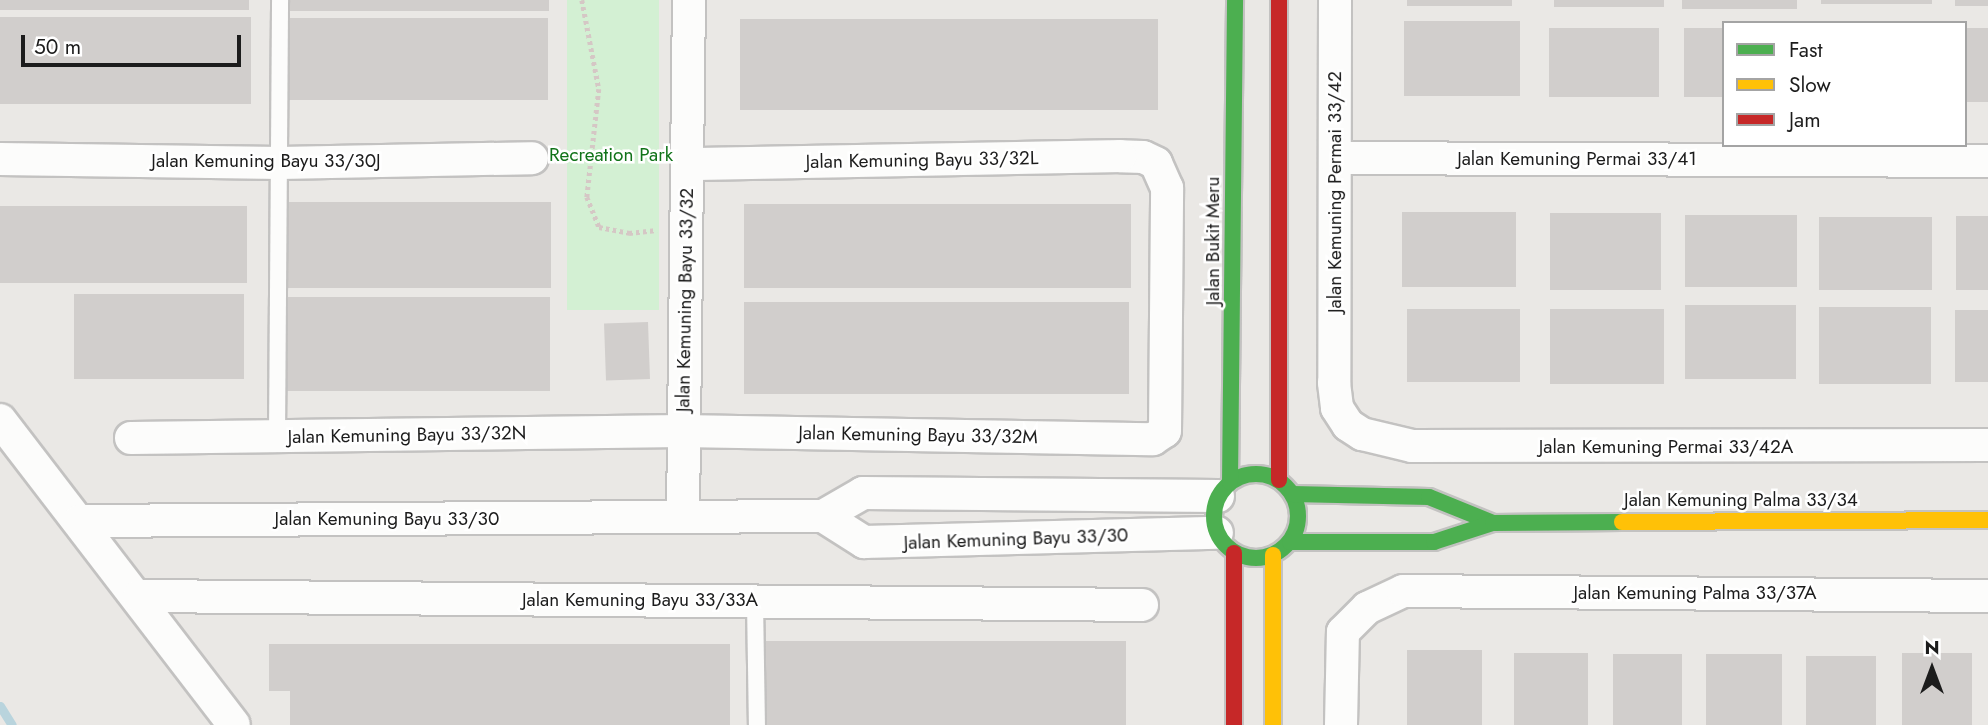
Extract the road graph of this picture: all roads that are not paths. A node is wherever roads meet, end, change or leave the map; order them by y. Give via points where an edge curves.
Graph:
1 (280, 0) edge
2 (689, 0) edge
3 (1235, 0) edge
4 (1279, 0) edge
5 (1335, 0) edge
6 (532, 158) dead end
7 (1335, 158) junction
8 (0, 159) edge
9 (1988, 162) edge
10 (280, 163) junction
11 (687, 164) junction
12 (0, 419) edge
13 (1348, 425) joint
14 (682, 431) junction
15 (277, 437) junction
16 (131, 438) dead end
17 (1153, 439) joint
18 (1988, 445) edge
19 (1279, 480) junction
20 (1224, 489) junction
21 (1292, 494) junction
22 (823, 516) junction
23 (683, 517) junction
24 (1988, 520) edge
25 (79, 521) junction
26 (1493, 523) junction
27 (1225, 542) junction
28 (1290, 542) junction
29 (1272, 555) junction
30 (139, 596) junction
31 (1988, 596) edge
32 (755, 601) junction
33 (1142, 605) dead end
34 (234, 725) edge
35 (757, 725) edge
36 (1234, 725) edge
37 (1273, 725) edge
38 (1341, 725) edge

1 - 10 lane
2 - 11 street, Jalan Kemuning Bayu 33/32
3 - 20 main road, Jalan Bukit Meru
4 - 19 main road
5 - 7 street, Jalan Kemuning Permai 33/42
6 - 10 street, Jalan Kemuning Bayu 33/30J
7 - 9 street, Jalan Kemuning Permai 33/41
7 - 13 street, Jalan Kemuning Permai 33/42 via 1334,383 1337,408
8 - 10 street, Jalan Kemuning Bayu 33/30J
10 - 15 lane
11 - 14 street, Jalan Kemuning Bayu 33/32
11 - 17 street, Jalan Kemuning Bayu 33/32L via 1120,156 1156,163 1167,188 1168,422 1165,431
12 - 25 street
13 - 18 street, Jalan Kemuning Permai 33/42A via 1362,434 1412,446
14 - 15 street, Jalan Kemuning Bayu 33/32N
14 - 17 street, Jalan Kemuning Bayu 33/32M
14 - 23 street, Jalan Kemuning Bayu 33/32
15 - 16 street, Jalan Kemuning Bayu 33/32N
19 - 20 main road via 1249,474
19 - 21 main road
20 - 22 street, Jalan Kemuning Bayu 33/30 via 863,493
20 - 27 main road via 1214,508
21 - 26 main road, Jalan Kemuning Palma 33/34 via 1429,497
21 - 28 main road via 1298,513
22 - 23 street, Jalan Kemuning Bayu 33/30
22 - 27 street, Jalan Kemuning Bayu 33/30 via 864,542
23 - 25 street, Jalan Kemuning Bayu 33/30
24 - 26 main road, Jalan Kemuning Palma 33/34
25 - 30 street
26 - 28 main road, Jalan Kemuning Palma 33/34 via 1434,542
27 - 29 main road via 1253,558
27 - 36 main road
28 - 29 main road
29 - 37 main road
30 - 32 street, Jalan Kemuning Bayu 33/33A
30 - 34 street
31 - 38 street, Jalan Kemuning Palma 33/37A via 1403,591 1367,608 1343,632
32 - 33 street, Jalan Kemuning Bayu 33/33A
32 - 35 lane

